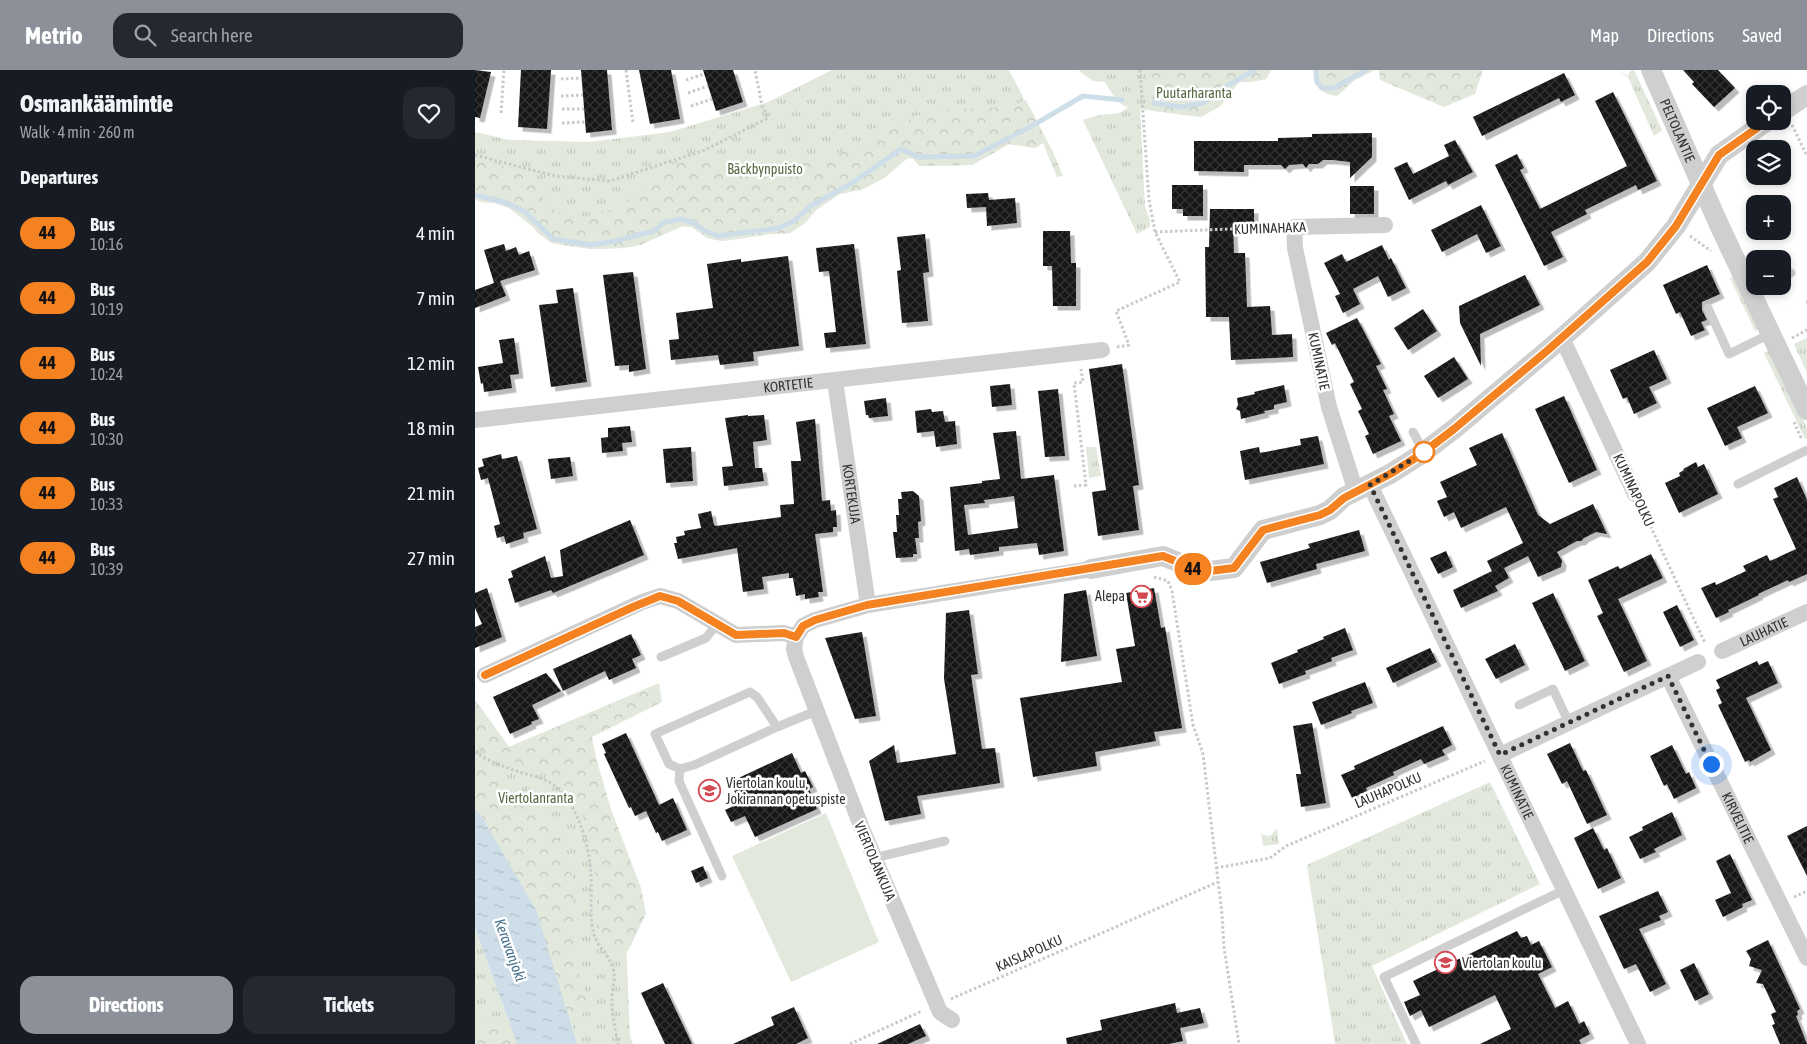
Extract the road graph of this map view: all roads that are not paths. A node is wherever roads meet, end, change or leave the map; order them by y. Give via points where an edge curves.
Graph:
1 (1651, 70) edge
2 (1807, 95) edge
3 (1791, 113) edge
4 (1754, 130) edge
5 (1701, 186) junction
6 (1385, 225) dead end
7 (1294, 227) joint
8 (1746, 267) edge
9 (1760, 295) edge
10 (1708, 308) dead end
11 (1772, 333) junction
12 (1562, 338) junction
13 (1102, 350) dead end
14 (835, 381) junction
15 (1807, 410) edge
16 (475, 420) edge
17 (1413, 432) dead end
18 (1807, 450) edge
19 (1424, 452) junction
20 (1738, 484) dead end
21 (1363, 488) junction
22 (1635, 494) road end
23 (1091, 569) joint
24 (867, 605) junction
25 (1807, 612) edge
26 (717, 624) junction
27 (796, 637) junction
28 (1722, 651) dead end
29 (661, 657) dead end
30 (1698, 662) dead end
31 (485, 675) dead end
32 (1668, 676) junction
33 (1519, 705) dead end
34 (816, 711) junction
35 (1569, 723) junction
36 (777, 727) junction
37 (1500, 755) junction
38 (681, 769) junction
39 (945, 841) dead end
40 (874, 858) junction
41 (722, 876) dead end
42 (1564, 890) junction
43 (1807, 958) edge
44 (952, 1020) dead end
45 (1416, 1044) edge
46 (1638, 1044) edge

1 - 5 street, PELTOLANTIE
2 - 3 street
4 - 5 street via 1719,155
5 - 8 street, PELTOLANTIE
5 - 12 street via 1673,230 1647,262
6 - 7 street, KUMINAHAKA
7 - 21 street, KUMINATIE via 1295,248 1329,407
9 - 11 street, PELTOLANTIE
10 - 11 lane via 1729,354
11 - 15 street, PELTOLANTIE
12 - 19 street
12 - 22 street, KUMINAPOLKU
13 - 14 street, KORTETIE
14 - 16 street, KORTETIE
14 - 24 street, KORTEKUJA
17 - 19 lane
18 - 20 lane
19 - 21 street
21 - 23 street via 1320,515 1263,530 1234,568 1202,572 1163,556
21 - 37 street, KUMINATIE
23 - 24 street
24 - 27 street via 815,620 803,626
25 - 28 street, LAUHATIE
26 - 27 street via 736,635 784,633
26 - 29 lane via 706,638
26 - 31 street via 678,601 660,596
27 - 34 street, VIERTOLANKUJA via 794,649
30 - 32 street
32 - 35 street
32 - 43 street, KIRVELITIE
33 - 35 lane via 1553,689
34 - 36 lane
34 - 40 street, VIERTOLANKUJA
35 - 37 street
36 - 38 lane
36 - 38 lane via 750,692 655,734 669,764
37 - 42 street, KUMINATIE
38 - 41 lane via 679,781
39 - 40 lane
40 - 44 street, VIERTOLANKUJA via 930,1008
42 - 45 lane via 1383,977
42 - 46 street, KUMINATIE

